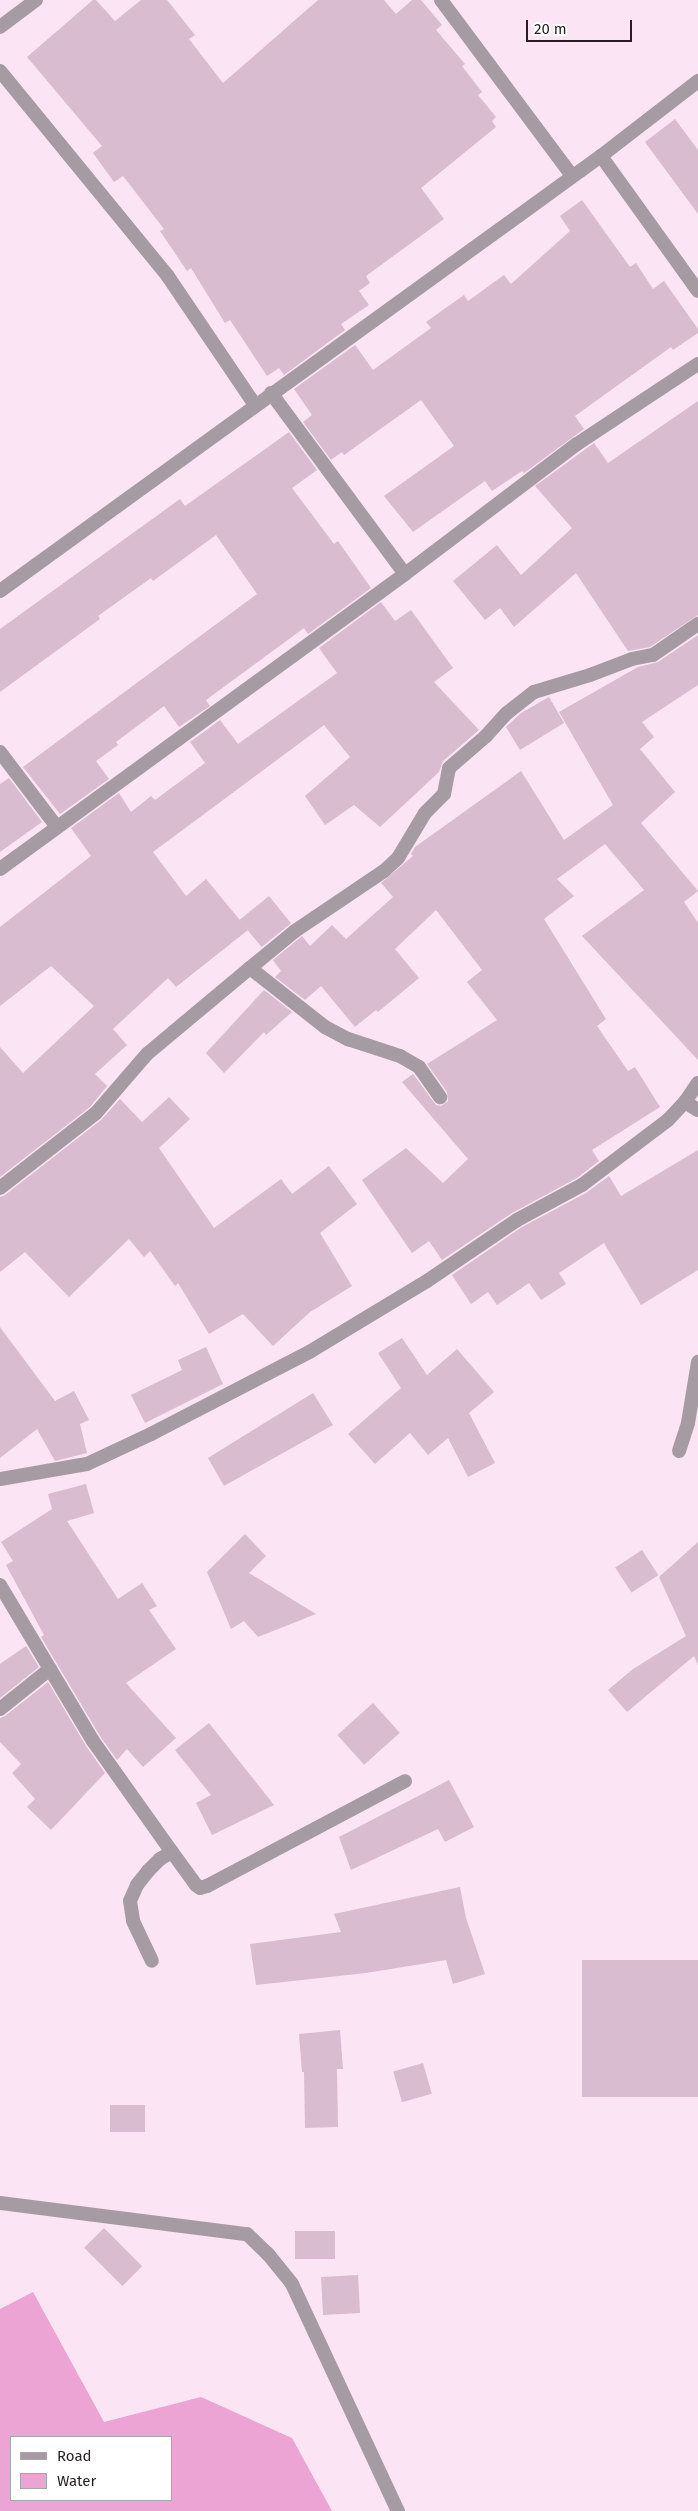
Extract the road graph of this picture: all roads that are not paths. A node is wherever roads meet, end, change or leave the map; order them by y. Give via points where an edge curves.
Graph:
1 (36, 0) edge
2 (441, 0) edge
3 (0, 27) edge
4 (0, 71) edge
5 (698, 81) edge
6 (601, 156) junction
7 (572, 176) junction
8 (698, 291) edge
9 (698, 364) edge
10 (271, 393) junction
11 (255, 405) junction
12 (406, 574) junction
13 (0, 591) edge
14 (698, 624) edge
15 (0, 752) edge
16 (58, 827) junction
17 (0, 869) edge
18 (250, 968) junction
19 (698, 1083) edge
20 (440, 1097) dead end
21 (685, 1102) junction
22 (698, 1110) edge
23 (0, 1188) edge
24 (698, 1362) edge
25 (679, 1451) dead end
26 (0, 1479) edge
27 (0, 1585) edge
28 (50, 1669) junction
29 (0, 1709) edge
30 (405, 1781) dead end
31 (172, 1852) junction
32 (152, 1961) dead end
33 (0, 2203) edge
34 (398, 2511) edge

1 - 3 street
2 - 7 street
4 - 11 street via 167,275
5 - 6 street
6 - 7 street
6 - 8 street
7 - 10 street
9 - 12 street via 577,444
10 - 11 street
10 - 12 street
11 - 13 street
12 - 16 street
14 - 18 street via 652,655 632,658 534,692 449,768 444,794 425,813 398,858 384,871 295,931
15 - 16 street
16 - 17 street
18 - 20 street via 325,1027 348,1039 400,1056 419,1067
18 - 23 street via 147,1054 96,1113
19 - 21 street
21 - 22 street
21 - 26 street via 668,1120 582,1185 517,1220 311,1351 87,1464
24 - 25 street via 688,1423
27 - 28 street
28 - 29 street
28 - 31 street via 93,1741
30 - 31 street via 207,1886 200,1888 196,1885
31 - 32 street via 148,1871 130,1902 133,1921
33 - 34 street via 247,2234 292,2284

